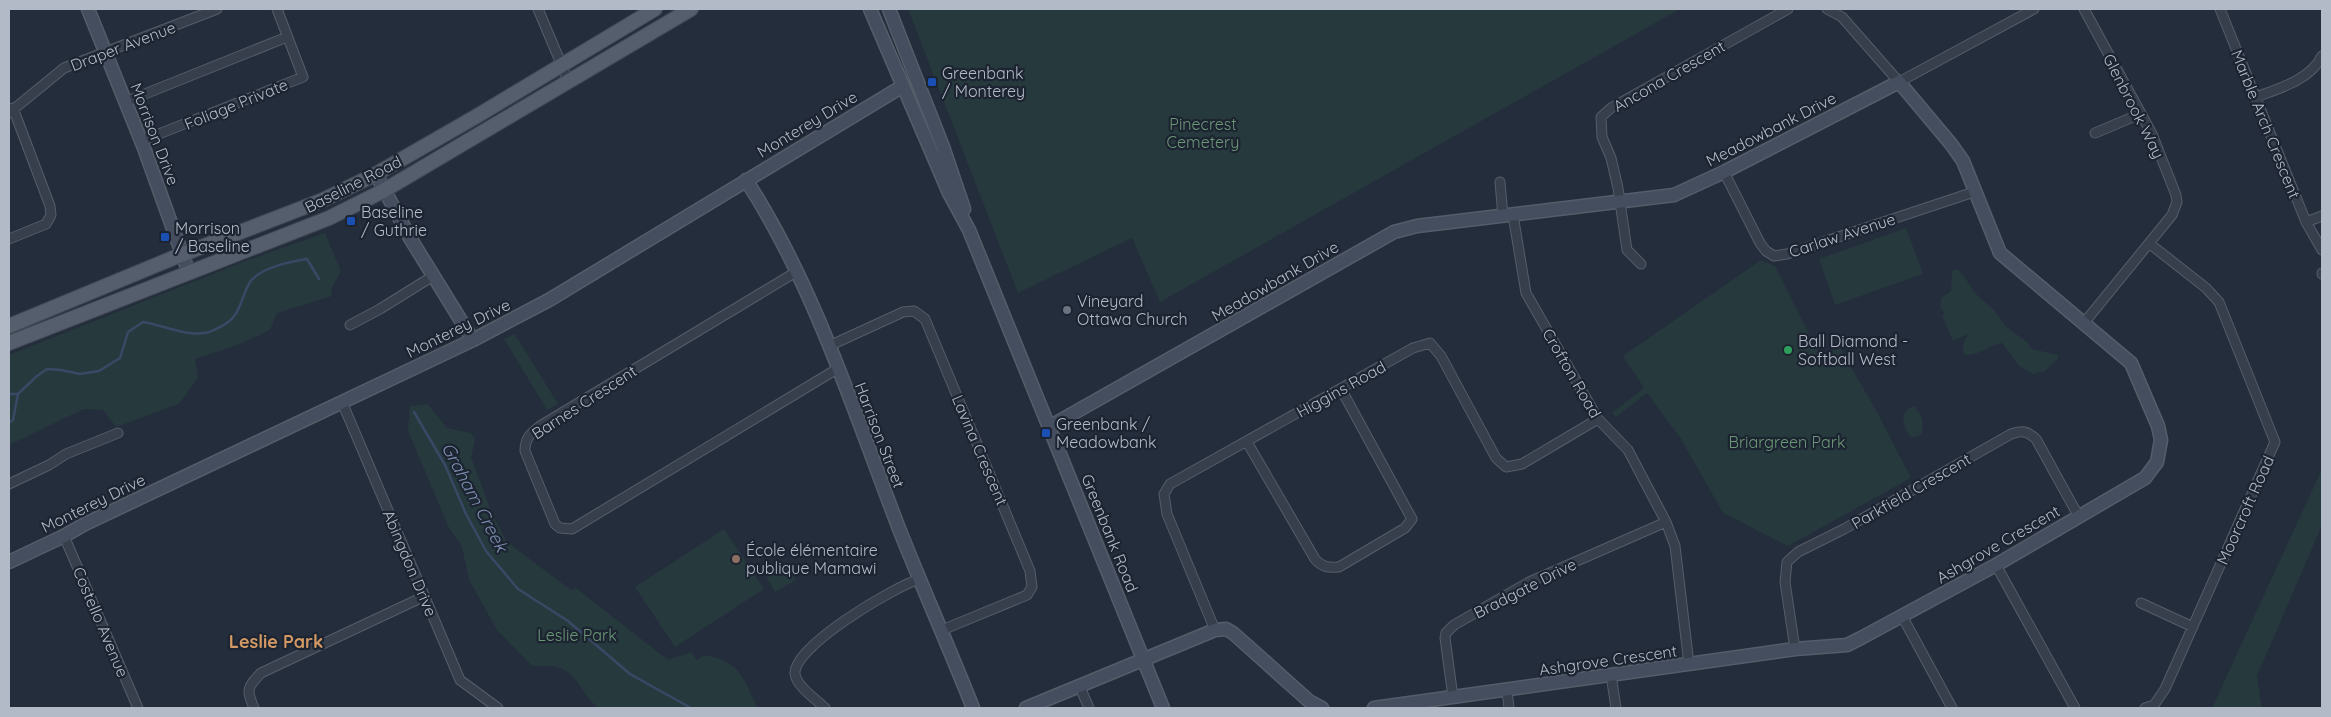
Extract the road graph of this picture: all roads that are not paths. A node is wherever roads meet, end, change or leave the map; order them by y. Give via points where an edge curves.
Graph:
1 (88, 9) edge
2 (217, 9) edge
3 (277, 9) edge
4 (538, 9) edge
5 (654, 9) edge
6 (691, 9) edge
7 (870, 9) edge
8 (889, 9) edge
9 (1788, 9) edge
10 (1827, 9) edge
11 (2034, 9) edge
12 (2084, 9) edge
13 (2220, 9) edge
14 (288, 37) junction
15 (105, 53) junction
16 (2322, 56) edge
17 (561, 65) junction
18 (568, 80) junction
19 (1899, 82) junction
20 (902, 86) junction
21 (2256, 97) junction
22 (125, 102) junction
23 (11, 110) edge
24 (2140, 114) junction
25 (2095, 133) dead end
26 (141, 141) junction
27 (1724, 172) junction
28 (376, 174) junction
29 (746, 180) junction
30 (1500, 182) dead end
31 (383, 191) junction
32 (1974, 192) junction
33 (1620, 202) junction
34 (1508, 215) junction
35 (2322, 216) edge
36 (2306, 222) junction
37 (970, 230) junction
38 (9, 239) edge
39 (2150, 244) junction
40 (2322, 250) edge
41 (183, 254) junction
42 (1641, 264) dead end
43 (189, 272) junction
44 (796, 272) junction
45 (433, 276) junction
46 (2084, 323) junction
47 (350, 325) dead end
48 (9, 326) edge
49 (473, 340) junction
50 (9, 344) edge
51 (829, 346) junction
52 (837, 369) junction
53 (1341, 389) junction
54 (342, 402) junction
55 (1598, 419) junction
56 (1049, 427) junction
57 (118, 433) dead end
58 (1247, 442) junction
59 (9, 484) edge
60 (2078, 517) junction
61 (1666, 522) junction
62 (64, 536) junction
63 (9, 562) edge
64 (1996, 565) junction
65 (920, 579) junction
66 (425, 596) junction
67 (2141, 603) dead end
68 (1902, 616) junction
69 (2193, 627) junction
70 (942, 630) junction
71 (1215, 630) junction
72 (1795, 649) junction
73 (1144, 660) junction
74 (1689, 664) junction
75 (1611, 675) junction
76 (1080, 687) junction
77 (1507, 691) junction
78 (1452, 697) junction
79 (485, 705) edge
80 (1307, 705) edge
81 (138, 708) edge
82 (254, 708) edge
83 (498, 708) edge
84 (825, 708) edge
85 (973, 708) edge
86 (1026, 708) edge
87 (1089, 708) edge
88 (1163, 708) edge
89 (1322, 708) edge
90 (1374, 708) edge
91 (1509, 708) edge
92 (1616, 708) edge
93 (1952, 708) edge
94 (2075, 708) edge
95 (2145, 708) edge

1 - 15 street, Morrison Drive
2 - 15 street, Draper Avenue
3 - 14 street
4 - 17 street
5 - 17 main road, Baseline Road
6 - 18 main road, Baseline Road
7 - 20 street, Greenbank Road
8 - 37 street, Greenbank Road via 943,147
9 - 33 street, Ancona Crescent via 1611,108 1601,117 1602,137 1611,158
10 - 19 street via 1842,17
11 - 19 street, Meadowbank Drive
12 - 24 street, Glenbrook Way
13 - 21 street, Marble Arch Crescent
14 - 22 street
14 - 26 street, Foliage Private via 303,77
15 - 22 street, Morrison Drive
15 - 23 street, Draper Avenue via 64,68
16 - 21 street via 2308,74
17 - 18 street
17 - 28 main road, Baseline Road
18 - 31 main road, Baseline Road
19 - 27 street, Meadowbank Drive
19 - 32 street, Ashgrove Crescent via 1952,144 1963,161
20 - 29 street, Monterey Drive
20 - 37 street, Greenbank Road via 949,193
21 - 36 street, Marble Arch Crescent
22 - 26 street, Morrison Drive
23 - 38 street via 51,215 46,224
24 - 25 street
24 - 39 street, Glenbrook Way via 2152,134 2177,202 2172,215
26 - 41 street, Morrison Drive
27 - 32 street, Carlaw Avenue via 1760,243 1774,256
27 - 33 street, Meadowbank Drive via 1674,194
28 - 31 street
28 - 41 main road, Baseline Road via 323,200
29 - 44 street, Harrison Street via 779,233
29 - 49 street, Monterey Drive via 549,300
30 - 34 street
31 - 43 main road, Baseline Road via 328,218
31 - 45 street
32 - 46 street, Ashgrove Crescent via 2000,253
33 - 34 street, Meadowbank Drive
33 - 42 street via 1627,250
34 - 55 street, Crofton Road via 1526,293
34 - 56 street, Meadowbank Drive via 1394,232
35 - 36 street
36 - 40 street, Marble Arch Crescent
37 - 56 street, Greenbank Road
39 - 46 street, Glenbrook Way
39 - 69 street, Moorcroft Road via 2219,302 2274,438 2270,456
41 - 43 street, Morrison Drive
41 - 48 main road, Baseline Road
43 - 50 main road, Baseline Road
44 - 51 street, Harrison Street
44 - 52 street, Barnes Crescent via 529,435 525,440 525,451 555,524 572,529
45 - 47 street
45 - 49 street
46 - 60 street, Ashgrove Crescent via 2132,362 2161,440 2157,462 2145,478
49 - 54 street, Monterey Drive
51 - 52 street, Harrison Street
51 - 70 street, Lavina Crescent via 904,312 914,311 926,319 1030,571 1032,587 1027,595
52 - 65 street, Harrison Street
53 - 55 street, Higgins Road via 1413,348 1430,343 1441,356 1496,458 1506,467 1522,464
53 - 58 street, Higgins Road
53 - 58 street via 1412,519 1405,528 1339,567 1321,566 1315,559
54 - 62 street, Monterey Drive
54 - 66 street, Abingdon Drive
55 - 61 street, Crofton Road via 1628,450
56 - 73 street, Greenbank Road
57 - 59 street via 66,454
58 - 71 street, Higgins Road via 1170,484 1164,494 1167,514
60 - 64 street, Ashgrove Crescent
60 - 72 street, Parkfield Crescent via 2036,439 2020,431 2011,434 1798,552 1786,562 1785,582
61 - 74 street, Crofton Road via 1675,546
61 - 78 street, Bradgate Drive via 1529,582 1454,625 1445,638
62 - 63 street, Monterey Drive
62 - 81 street, Costello Avenue
64 - 68 street, Ashgrove Crescent
64 - 94 street
65 - 70 street, Harrison Street
65 - 84 street via 897,588 830,629 796,664 798,682
66 - 79 street, Abingdon Drive via 460,680
66 - 82 street via 261,674 249,686 248,693
67 - 69 street
68 - 72 street, Ashgrove Crescent via 1847,644
68 - 93 street
69 - 95 street, Moorcroft Road via 2160,697 2151,707
70 - 85 street, Harrison Street
71 - 73 street
71 - 80 street via 1226,629 1233,633
72 - 74 street, Ashgrove Crescent
73 - 76 street
73 - 88 street, Greenbank Road
74 - 75 street, Ashgrove Crescent
75 - 77 street, Ashgrove Crescent
75 - 92 street
76 - 86 street
76 - 87 street
77 - 78 street, Ashgrove Crescent
77 - 91 street
78 - 90 street, Ashgrove Crescent
79 - 83 street, Abingdon Drive
80 - 89 street

